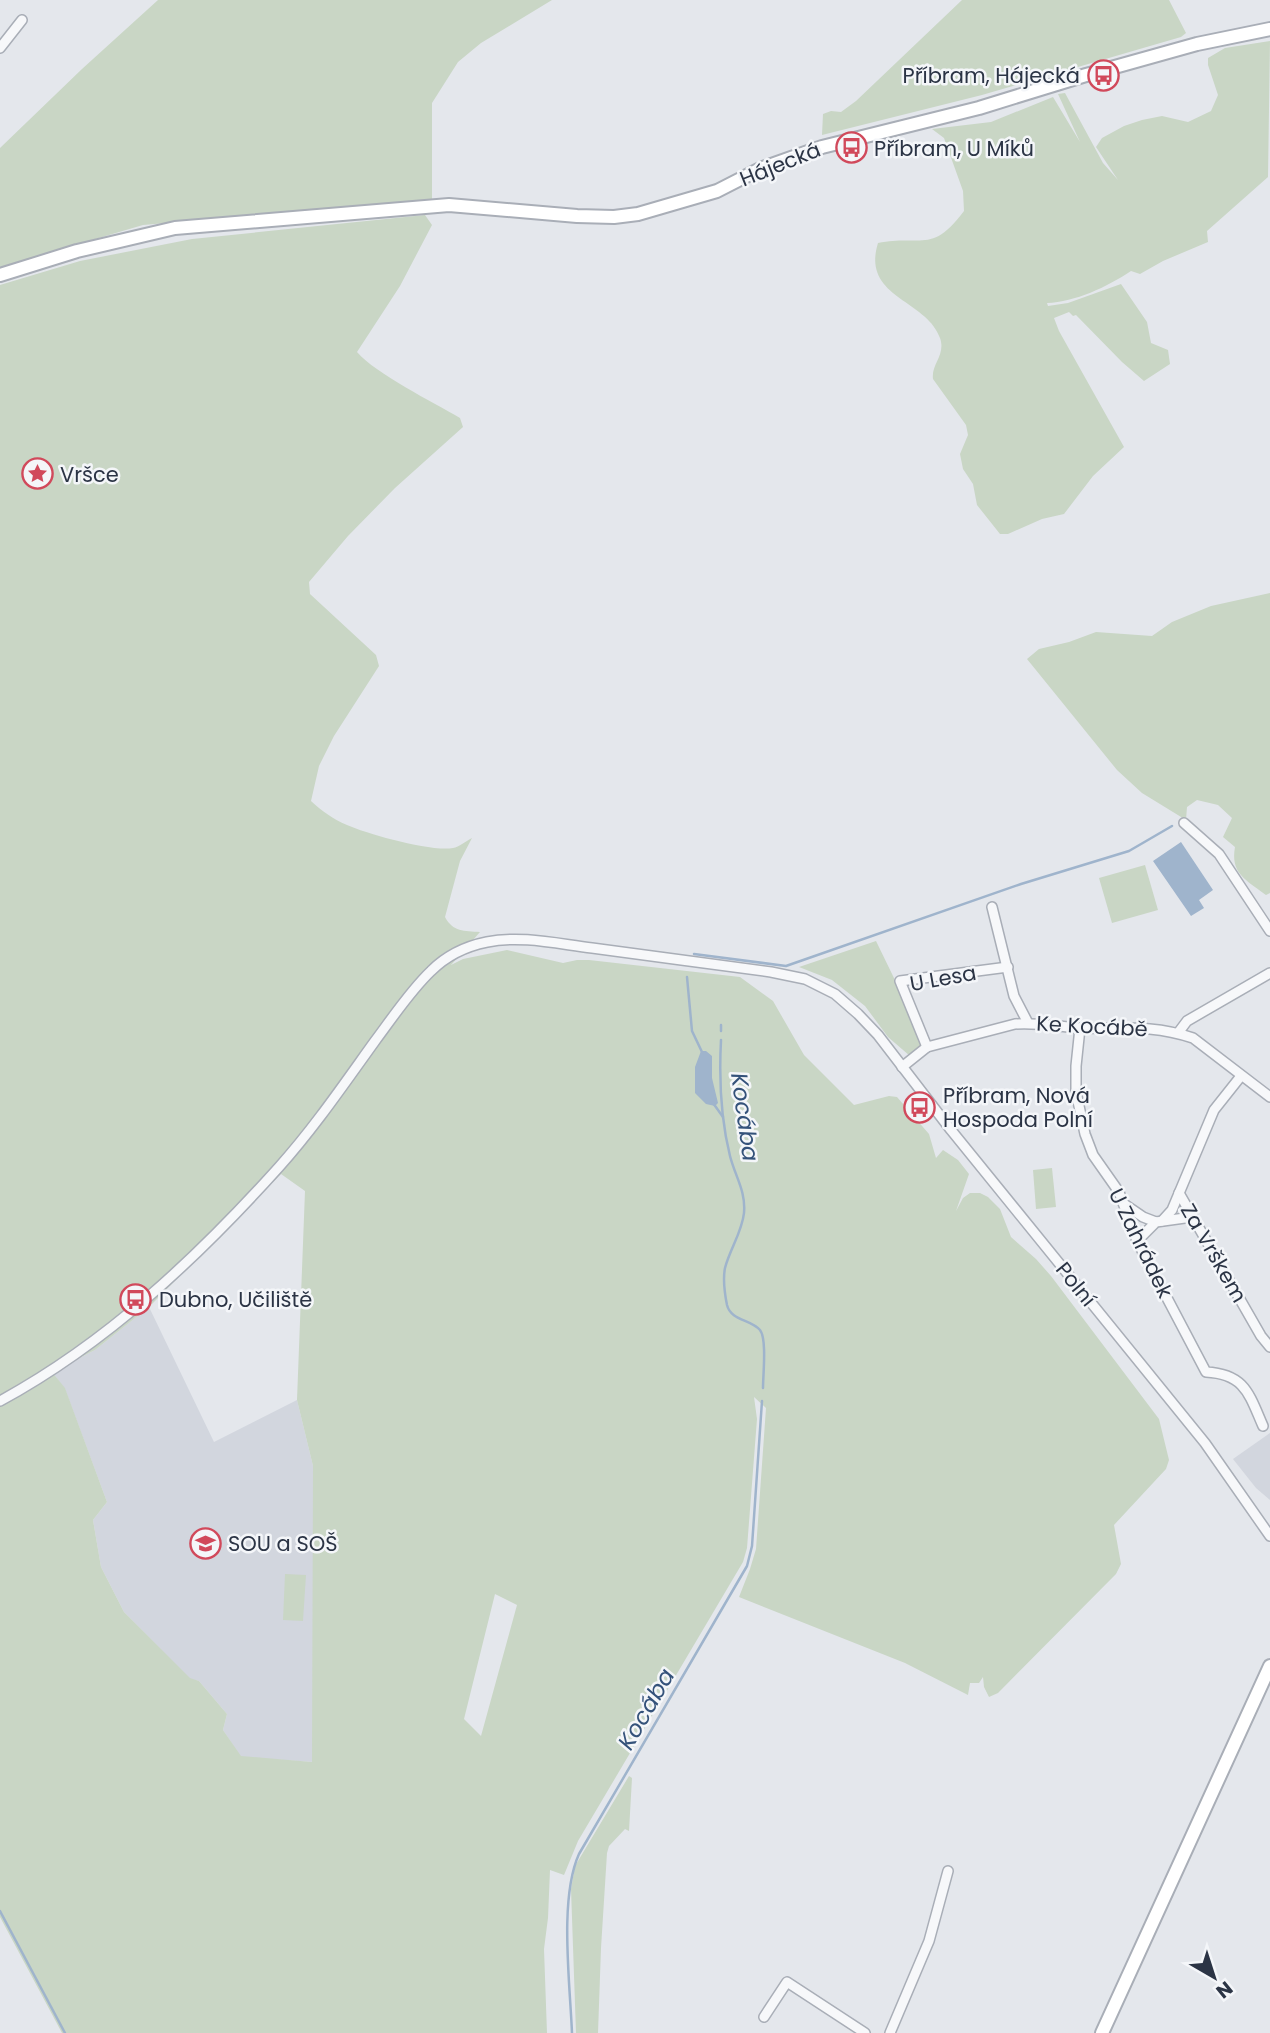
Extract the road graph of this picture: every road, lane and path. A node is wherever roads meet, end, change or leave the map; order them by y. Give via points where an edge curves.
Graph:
1 (22, 20) dead end
2 (1270, 29) edge
3 (0, 47) edge
4 (0, 275) edge
5 (1184, 823) dead end
6 (992, 908) dead end
7 (1270, 931) edge
8 (1007, 967) junction
9 (1270, 973) edge
10 (1028, 1023) junction
11 (1080, 1028) junction
12 (1178, 1032) junction
13 (927, 1047) junction
14 (902, 1067) junction
15 (1241, 1076) junction
16 (1270, 1097) edge
17 (1179, 1193) junction
18 (1124, 1204) junction
19 (1192, 1217) junction
20 (1159, 1221) junction
21 (1137, 1241) junction
22 (1270, 1347) edge
23 (0, 1401) edge
24 (1263, 1426) dead end
25 (1270, 1536) edge
26 (1270, 1666) edge
27 (948, 1871) dead end
28 (765, 2017) dead end
29 (864, 2033) edge
30 (890, 2033) edge
31 (1102, 2033) edge

1 - 3 street
2 - 4 main road, Hájecká via 1197,44 979,108 822,147 760,169 717,191 638,214 578,216 449,205 175,228
5 - 7 street via 1219,854
6 - 8 street, U Lesa
8 - 10 street, U Lesa via 1014,996
8 - 13 street, U Lesa via 900,981
9 - 12 street via 1187,1021
10 - 11 street, Ke Kocábě
10 - 13 street, Ke Kocábě
11 - 12 street, Ke Kocábě via 1131,1026
11 - 18 street, U Zahrádek via 1076,1092 1084,1134
12 - 15 street, Ke Kocábě via 1207,1047
13 - 14 street, Ke Kocábě
14 - 23 street, Polní via 858,1014 835,994 805,979 532,940 508,939 467,948 448,957 418,984 317,1122 209,1240 86,1346
14 - 25 street, Polní via 1205,1443
15 - 16 street, Ke Kocábě
15 - 17 street via 1214,1110
17 - 19 street, Za Vrškem
17 - 20 street via 1172,1210
18 - 20 street
18 - 21 street, U Zahrádek
19 - 20 street
19 - 22 street, Za Vrškem
20 - 21 street
21 - 24 street, U Zahrádek via 1206,1372 1239,1382
26 - 31 main road
27 - 30 street via 929,1941
28 - 29 street via 787,1982

